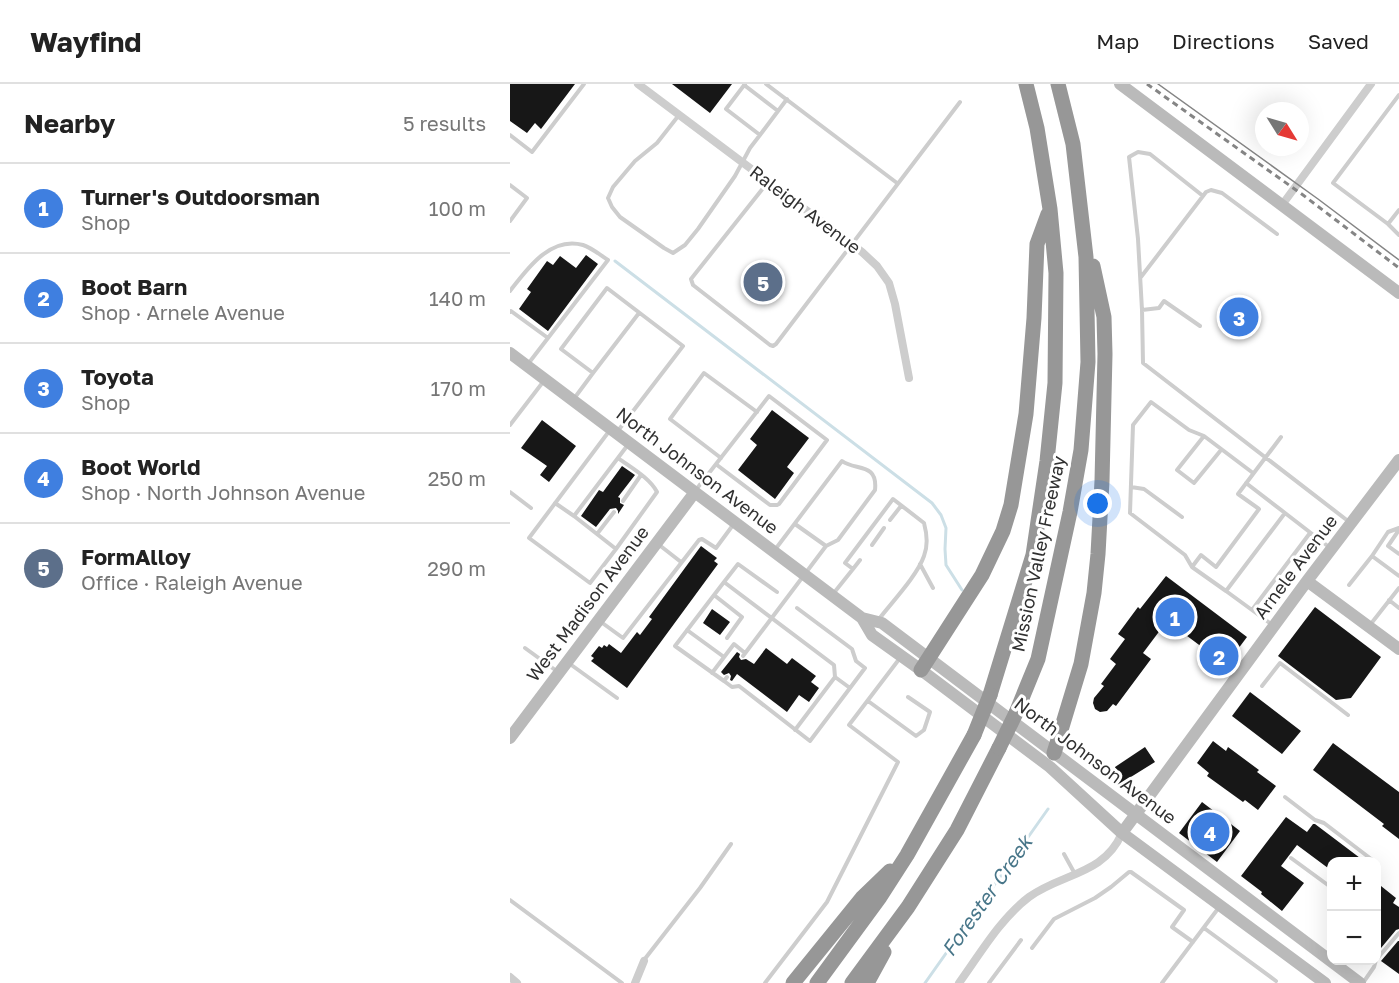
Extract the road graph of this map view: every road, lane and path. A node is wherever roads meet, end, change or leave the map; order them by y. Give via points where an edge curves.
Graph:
1 (584, 84) edge
2 (766, 84) edge
3 (1026, 84) edge
4 (1058, 84) edge
5 (1120, 84) edge
6 (1371, 84) edge
7 (642, 85) edge
8 (744, 85) edge
9 (1399, 95) edge
10 (787, 99) junction
11 (960, 102) dead end
12 (778, 111) junction
13 (679, 115) junction
14 (510, 135) edge
15 (760, 135) junction
16 (742, 162) junction
17 (768, 182) junction
18 (897, 183) junction
19 (510, 185) edge
20 (1203, 196) junction
21 (1079, 201) junction
22 (1282, 205) junction
23 (1050, 209) junction
24 (1399, 210) edge
25 (510, 221) edge
26 (1388, 224) junction
27 (1277, 234) dead end
28 (1399, 235) edge
29 (851, 244) junction
30 (1140, 277) junction
31 (510, 291) edge
32 (1399, 293) edge
33 (1142, 310) junction
34 (510, 311) edge
35 (639, 313) junction
36 (1200, 326) dead end
37 (548, 338) junction
38 (510, 353) edge
39 (527, 365) junction
40 (593, 373) junction
41 (909, 378) dead end
42 (545, 379) junction
43 (573, 400) junction
44 (757, 412) junction
45 (510, 425) edge
46 (614, 431) junction
47 (1204, 436) junction
48 (1281, 437) dead end
49 (629, 442) junction
50 (1221, 450) junction
51 (1265, 457) junction
52 (618, 458) junction
53 (722, 458) junction
54 (1399, 460) edge
55 (717, 465) junction
56 (1253, 473) junction
57 (641, 475) junction
58 (1246, 483) junction
59 (1131, 487) junction
60 (510, 492) edge
61 (694, 492) junction
62 (623, 501) dead end
63 (555, 503) junction
64 (901, 506) junction
65 (531, 508) dead end
66 (614, 512) dead end
67 (1285, 513) junction
68 (574, 516) junction
69 (1182, 517) dead end
70 (891, 520) dead end
71 (735, 522) junction
72 (1352, 523) junction
73 (795, 524) junction
74 (884, 528) dead end
75 (1399, 529) edge
76 (1310, 533) junction
77 (597, 534) junction
78 (656, 543) junction
79 (872, 545) dead end
80 (826, 546) junction
81 (616, 549) junction
82 (1332, 549) junction
83 (774, 551) junction
84 (1399, 554) edge
85 (1372, 556) junction
86 (860, 560) dead end
87 (681, 562) junction
88 (920, 564) junction
89 (1192, 567) junction
90 (853, 570) junction
91 (804, 574) junction
92 (1399, 576) edge
93 (1307, 581) junction
94 (724, 582) junction
95 (1350, 585) dead end
96 (933, 588) dead end
97 (1399, 588) edge
98 (1226, 591) junction
99 (777, 592) dead end
100 (714, 595) junction
101 (832, 596) junction
102 (1389, 600) junction
103 (797, 608) dead end
104 (1399, 608) edge
105 (1252, 610) junction
106 (772, 618) junction
107 (862, 618) junction
108 (598, 620) junction
109 (877, 622) junction
110 (1274, 627) junction
111 (1369, 627) junction
112 (687, 630) junction
113 (727, 638) dead end
114 (525, 648) dead end
115 (1399, 649) edge
116 (901, 656) junction
117 (724, 657) junction
118 (567, 662) junction
119 (925, 664) junction
120 (559, 673) junction
121 (712, 673) junction
122 (835, 677) junction
123 (1262, 686) dead end
124 (850, 688) junction
125 (908, 697) dead end
126 (617, 698) dead end
127 (868, 701) junction
128 (1348, 715) dead end
129 (795, 730) junction
130 (510, 738) edge
131 (1054, 753) junction
132 (1285, 797) dead end
133 (1136, 814) junction
134 (1122, 833) junction
135 (731, 844) dead end
136 (1064, 854) dead end
137 (907, 855) junction
138 (1370, 857) edge
139 (1291, 858) dead end
140 (1075, 875) junction
141 (1327, 884) edge
142 (510, 900) edge
143 (1220, 906) junction
144 (908, 907) junction
145 (1204, 927) junction
146 (1399, 933) edge
147 (1021, 940) dead end
148 (1193, 942) junction
149 (1032, 948) dead end
150 (1381, 954) edge
151 (644, 961) joint
152 (1375, 965) edge
153 (510, 977) edge
154 (1276, 981) dead end
155 (517, 983) edge
156 (622, 983) edge
157 (636, 983) edge
158 (765, 983) edge
159 (793, 983) edge
160 (817, 983) edge
161 (852, 983) edge
162 (867, 983) edge
163 (959, 983) edge
164 (989, 983) edge
165 (1162, 983) edge
166 (1324, 983) edge
167 (1361, 983) edge

1 - 14 lane via 532,152
2 - 10 lane
3 - 23 highway, Mission Valley Freeway
4 - 21 highway, Mission Valley Freeway via 1072,144
5 - 22 main road
6 - 22 street
7 - 13 street, Raleigh Avenue
8 - 12 lane
8 - 15 lane via 726,109
9 - 26 lane via 1333,183
10 - 12 lane
10 - 18 lane
11 - 18 lane
12 - 15 lane
13 - 16 street, Raleigh Avenue
13 - 16 lane via 613,187 608,198 620,217 673,253 686,245
15 - 16 lane
16 - 17 street, Raleigh Avenue
17 - 29 street, Raleigh Avenue
17 - 29 lane via 691,282 770,345 776,344
18 - 29 lane
19 - 25 lane via 527,198
20 - 27 lane via 1211,189 1222,193
20 - 30 lane
20 - 30 lane via 1150,154 1138,152 1129,157
21 - 131 highway via 1104,317 1102,481 1089,625
21 - 144 highway, Mission Valley Freeway, bridge via 1086,257 1088,362 1081,450 1038,659 1016,713 957,830
22 - 32 main road
23 - 119 highway via 1037,244 1026,414 1011,505 982,575
23 - 137 highway, Mission Valley Freeway, bridge via 1056,273 1055,383 1033,555 974,735
24 - 26 lane
26 - 28 lane
29 - 41 street, Raleigh Avenue via 878,266 889,284
30 - 33 lane
31 - 37 lane via 541,255 564,245 585,246 608,260
33 - 36 lane via 1159,308 1164,300
33 - 51 lane via 1143,363
34 - 37 lane
35 - 40 lane
35 - 40 lane via 607,288 561,349
35 - 46 lane via 683,346
37 - 39 lane
38 - 39 main road, North Johnson Avenue
39 - 42 main road, North Johnson Avenue
40 - 43 lane
42 - 43 main road, North Johnson Avenue
42 - 45 lane
43 - 46 main road, North Johnson Avenue
44 - 53 lane
44 - 53 lane via 704,374 670,419
44 - 55 lane via 769,396 827,440 777,505 770,505
46 - 49 main road, North Johnson Avenue
46 - 63 lane
47 - 50 lane
47 - 50 lane via 1177,470 1194,483
47 - 59 lane via 1189,430 1151,402 1133,425
48 - 51 lane
49 - 52 lane
49 - 61 main road, North Johnson Avenue
50 - 56 lane
51 - 56 lane
51 - 72 lane
52 - 57 lane
52 - 68 lane
53 - 55 lane
54 - 72 main road, Arnele Avenue
55 - 61 lane
56 - 58 lane
57 - 62 lane
57 - 81 lane via 657,492
58 - 67 lane
58 - 89 lane via 1238,494 1259,509 1216,567 1201,555
59 - 69 lane via 1144,489
59 - 89 lane via 1130,513 1185,555
60 - 65 lane
61 - 71 main road, North Johnson Avenue
61 - 78 main road, West Madison Avenue
63 - 68 lane
63 - 81 lane via 529,537 555,557 590,583
64 - 70 lane
64 - 88 lane via 924,523 927,542
64 - 90 lane via 893,500 845,564
66 - 77 lane
67 - 76 lane
67 - 98 lane
68 - 77 lane
71 - 83 main road, North Johnson Avenue
71 - 87 lane via 716,548 702,539
72 - 82 main road, Arnele Avenue
73 - 80 lane
73 - 80 lane via 842,461 869,471 875,490 838,540
73 - 83 lane
74 - 79 lane
75 - 84 lane via 1388,546
75 - 85 lane via 1388,532
76 - 82 lane
76 - 105 lane
77 - 81 lane
78 - 87 lane
78 - 108 main road, West Madison Avenue
80 - 91 lane
82 - 93 main road, Arnele Avenue
83 - 91 main road, North Johnson Avenue
85 - 92 lane
85 - 95 lane
86 - 90 lane
87 - 108 lane via 623,638
88 - 96 lane
88 - 109 lane
89 - 98 lane
90 - 101 lane
91 - 101 main road, North Johnson Avenue
91 - 106 lane
93 - 110 main road, Arnele Avenue
93 - 111 main road
94 - 99 lane via 738,564
94 - 100 lane
94 - 106 lane
97 - 102 lane
98 - 105 lane
100 - 112 lane
100 - 113 lane via 742,617
101 - 107 main road, North Johnson Avenue
102 - 104 lane
102 - 111 lane
103 - 124 lane via 852,649 856,661 865,668
105 - 110 lane
106 - 117 lane via 744,655 734,644
106 - 122 lane via 834,665
107 - 109 main road, North Johnson Avenue
107 - 116 main road, North Johnson Avenue via 872,635
108 - 118 main road, West Madison Avenue
109 - 119 main road, North Johnson Avenue
110 - 133 main road, Arnele Avenue
111 - 115 main road
112 - 117 lane
112 - 121 lane via 675,646
114 - 120 lane
116 - 119 main road, North Johnson Avenue
116 - 127 lane
117 - 121 lane
118 - 120 main road, West Madison Avenue
118 - 126 lane
119 - 131 main road, North Johnson Avenue
119 - 134 main road, North Johnson Avenue via 1050,767
120 - 130 main road, West Madison Avenue
121 - 129 lane via 732,687 739,686
122 - 124 lane
122 - 129 lane
123 - 128 lane via 1280,663
124 - 129 lane via 810,741
125 - 127 lane via 930,712 924,730 916,736
127 - 158 lane via 849,725 898,762 827,903
131 - 133 main road, North Johnson Avenue
132 - 138 lane
133 - 134 main road, Arnele Avenue
133 - 167 main road, North Johnson Avenue
134 - 140 street, Arnele Avenue via 1118,844 1100,862
134 - 143 main road, North Johnson Avenue
135 - 151 lane
136 - 140 lane
137 - 159 highway via 862,898
137 - 160 highway, Mission Valley Freeway
139 - 141 lane
140 - 163 street, Arnele Avenue via 1029,897 1004,920
142 - 156 lane
143 - 145 lane
143 - 166 main road, North Johnson Avenue
144 - 161 highway, Mission Valley Freeway
144 - 162 highway
145 - 148 lane
145 - 154 lane
146 - 150 lane
147 - 164 lane
148 - 149 lane via 1172,927 1184,910 1129,872 1103,893 1054,919
148 - 165 lane
151 - 157 street
152 - 167 lane
153 - 155 street

